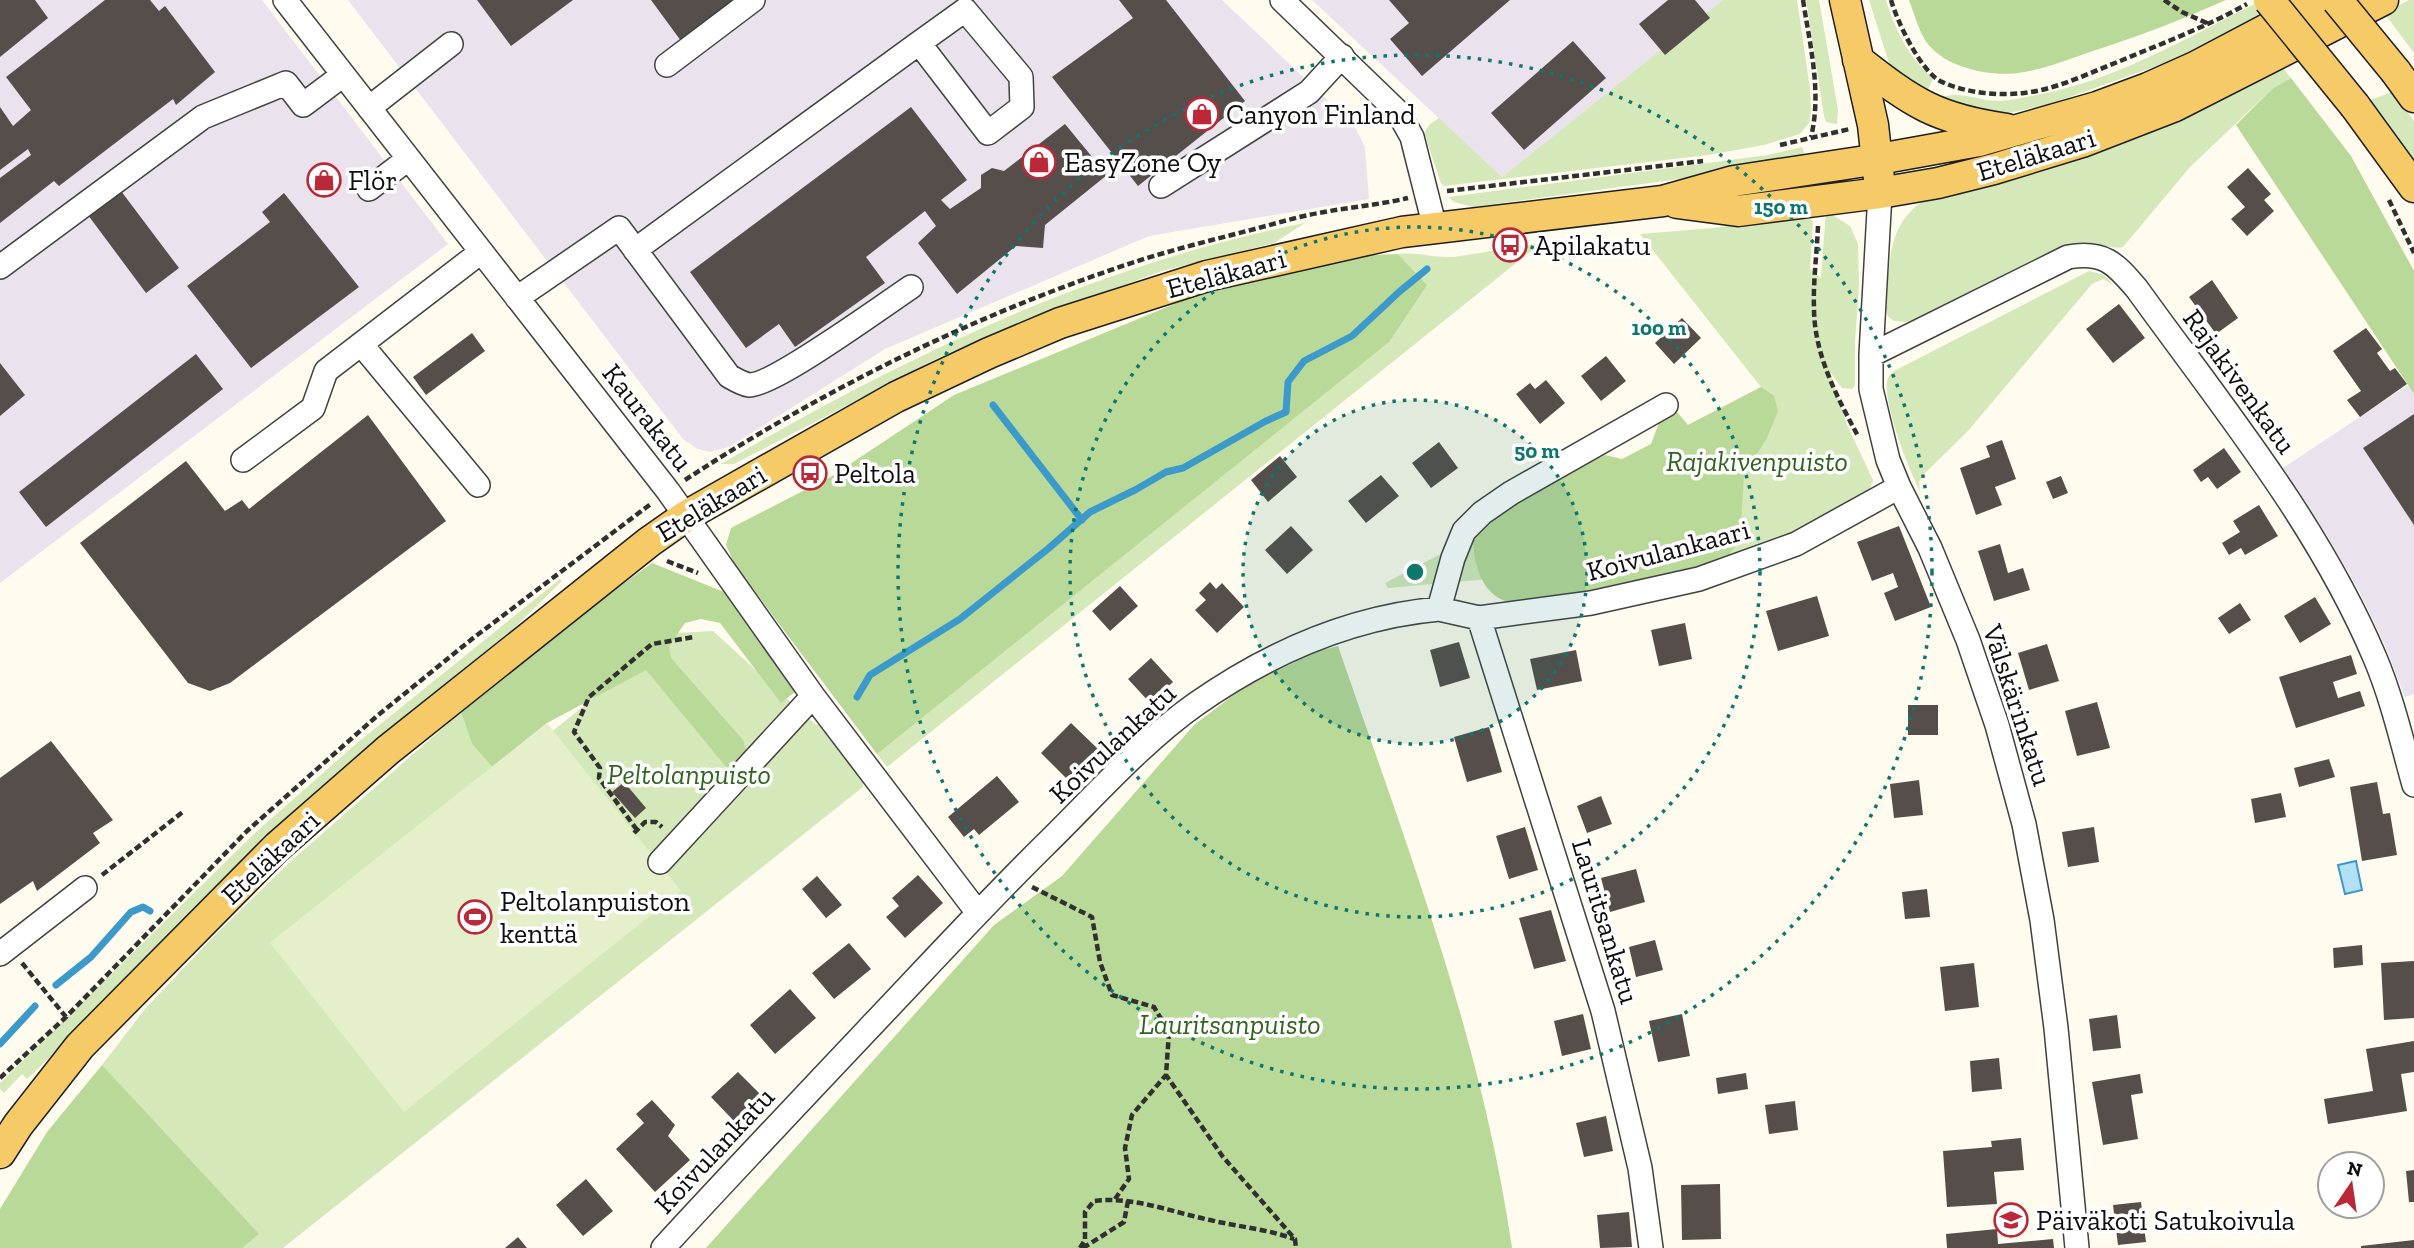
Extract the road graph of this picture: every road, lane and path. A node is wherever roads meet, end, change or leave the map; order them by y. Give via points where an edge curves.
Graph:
1 (285, 0) edge
2 (753, 0) edge
3 (1282, 0) edge
4 (1803, 0) edge
5 (1845, 0) edge
6 (1891, 0) edge
7 (2164, 0) edge
8 (2254, 0) edge
9 (2269, 0) edge
10 (2322, 0) edge
11 (2337, 0) edge
12 (2383, 0) edge
13 (2210, 24) junction
14 (919, 43) junction
15 (450, 44) dead end
16 (1342, 56) junction
17 (1858, 60) junction
18 (667, 65) dead end
19 (343, 75) junction
20 (2414, 96) edge
21 (369, 108) junction
22 (2018, 131) junction
23 (1832, 132) dead end
24 (1810, 138) junction
25 (1771, 148) dead end
26 (408, 159) junction
27 (1879, 159) junction
28 (1703, 160) dead end
29 (1161, 186) dead end
30 (2414, 187) edge
31 (369, 189) dead end
32 (1880, 193) junction
33 (1428, 194) junction
34 (1663, 201) junction
35 (1819, 214) dead end
36 (1435, 228) junction
37 (635, 250) junction
38 (481, 253) junction
39 (0, 267) edge
40 (911, 287) dead end
41 (517, 298) junction
42 (361, 344) junction
43 (1871, 355) junction
44 (1666, 405) dead end
45 (243, 460) dead end
46 (1888, 460) junction
47 (478, 485) dead end
48 (1899, 487) junction
49 (668, 491) junction
50 (686, 516) junction
51 (1439, 609) junction
52 (1479, 618) junction
53 (694, 637) dead end
54 (813, 696) junction
55 (2414, 785) edge
56 (184, 811) dead end
57 (678, 842) junction
58 (660, 862) dead end
59 (1013, 877) junction
60 (85, 888) joint
61 (978, 913) junction
62 (5, 951) edge
63 (66, 1017) junction
64 (1166, 1075) junction
65 (0, 1078) edge
66 (0, 1153) edge
67 (1115, 1199) junction
68 (1128, 1201) junction
69 (1295, 1239) junction
70 (663, 1248) edge
71 (1081, 1248) edge
72 (1296, 1248) edge
73 (1651, 1248) edge
74 (2077, 1248) edge

1 - 19 street, Kaurakatu
2 - 18 street
3 - 16 street
4 - 24 path via 1815,78 1816,116
5 - 17 main road
6 - 13 path via 1913,50 1938,80 1990,94 2062,85
7 - 13 path
8 - 13 path
9 - 30 main road, bridge
10 - 22 main road, Eteläkaari via 2148,88
11 - 20 main road, bridge
12 - 32 main road, Eteläkaari via 2175,107 1994,169
14 - 14 street via 988,133 1021,107 1021,77 965,10
14 - 37 street
15 - 21 street
16 - 29 street via 1309,92
16 - 33 street via 1398,112 1412,137
17 - 22 main road via 1924,108 1974,124
17 - 27 main road
19 - 21 street, Kaurakatu
19 - 39 street via 303,105 286,83 204,117
21 - 26 street, Kaurakatu
22 - 27 main road, Eteläkaari
23 - 24 path
24 - 25 path
26 - 31 street
26 - 38 street, Kaurakatu
27 - 32 main road
27 - 34 main road, Eteläkaari via 1734,181
28 - 33 path
32 - 34 main road, Eteläkaari via 1738,211
32 - 43 street, Välskärinkatu
33 - 36 street
33 - 49 path via 1318,213 1106,271 934,341 835,390
34 - 36 main road, Eteläkaari
35 - 46 path via 1814,309 1819,345 1838,399 1865,451
36 - 50 main road, Eteläkaari via 1207,276 1060,323 896,397
37 - 40 street via 729,376 748,385 765,381 803,359
37 - 41 street via 619,228
38 - 41 street, Kaurakatu
38 - 42 street
41 - 49 street, Kaurakatu
42 - 45 street via 326,371 313,408
42 - 47 street
43 - 46 street, Välskärinkatu via 1871,389
43 - 55 street, Rajakivenkatu via 2068,257 2100,257 2119,267 2310,532 2375,659
44 - 51 street via 1482,513 1464,531
46 - 48 street, Välskärinkatu
48 - 52 street, Koivulankaari via 1796,544 1699,579 1591,603
48 - 74 street, Välskärinkatu via 1968,640 2024,824 2049,974
49 - 50 street, Kaurakatu
49 - 63 path via 377,716 247,831
50 - 54 street, Kaurakatu
50 - 66 main road, Eteläkaari via 398,742 277,847 80,1045
51 - 52 street, Koivulankaari
51 - 59 street, Koivulankatu via 1357,623 1319,636 1231,681 1156,737
52 - 73 street, Lauritsankatu via 1603,1011 1640,1168
53 - 57 path via 652,645 589,697 574,732 636,832 645,822 656,822
54 - 57 street
54 - 61 street, Kaurakatu
56 - 60 path
57 - 58 street
59 - 61 street, Koivulankatu
59 - 64 path via 1092,917 1112,995 1154,1007 1168,1032
60 - 62 street
61 - 70 street, Koivulankatu
62 - 63 path
63 - 65 path
64 - 67 path via 1132,1115 1125,1148 1129,1179
64 - 69 path via 1223,1157
67 - 68 path
67 - 71 path via 1094,1201 1085,1213
68 - 69 path
68 - 71 path via 1124,1222
69 - 72 path

